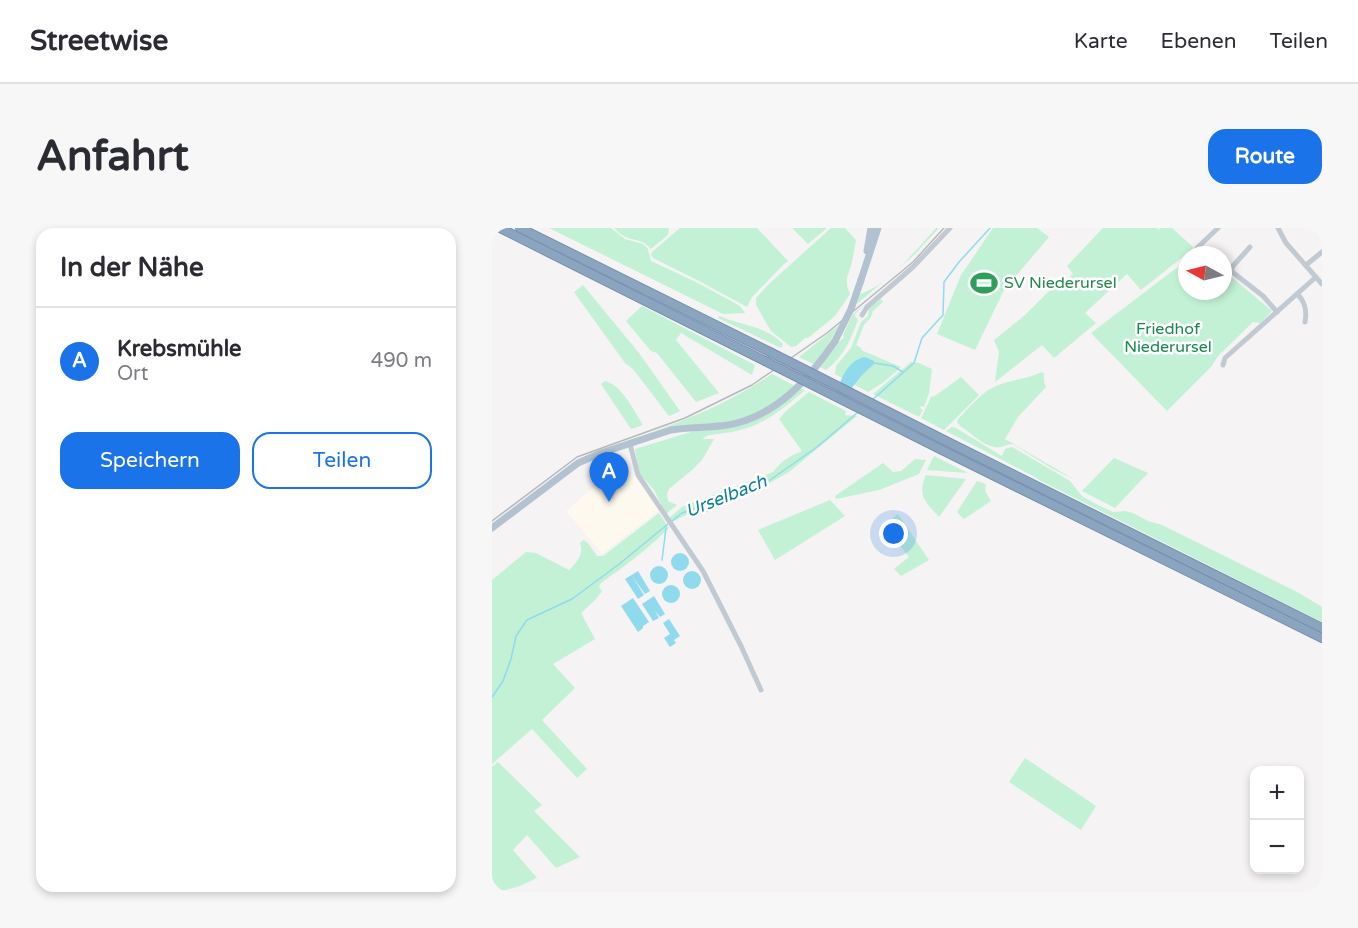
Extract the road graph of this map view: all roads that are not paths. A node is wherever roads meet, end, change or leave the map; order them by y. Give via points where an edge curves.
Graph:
1 (500, 228) edge
2 (520, 228) edge
3 (871, 228) edge
4 (878, 228) edge
5 (950, 228) edge
6 (1218, 228) edge
7 (1278, 228) edge
8 (1199, 246) edge
9 (1250, 247) dead end
10 (1322, 252) edge
11 (1306, 266) junction
12 (1316, 278) junction
13 (861, 280) junction
14 (1322, 284) edge
15 (1297, 294) junction
16 (1277, 312) junction
17 (862, 315) dead end
18 (1305, 322) dead end
19 (1223, 365) dead end
20 (630, 444) junction
21 (492, 528) edge
22 (1322, 628) edge
23 (1322, 638) edge
24 (761, 690) dead end

1 - 23 highway, bridge
2 - 22 highway, bridge
3 - 13 main road
4 - 13 main road
5 - 17 street
6 - 8 street
7 - 11 street
9 - 16 street via 1231,270
10 - 11 street
11 - 12 street
12 - 14 street
12 - 15 street
13 - 20 main road, bridge via 851,309 818,366 778,404 740,422 671,430
15 - 16 street
15 - 18 street via 1307,314
16 - 19 street via 1225,358
20 - 21 main road via 578,463
20 - 24 street via 638,475 703,571

